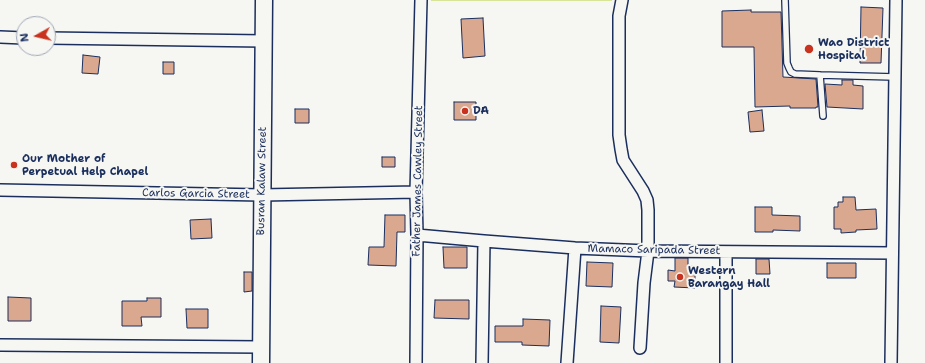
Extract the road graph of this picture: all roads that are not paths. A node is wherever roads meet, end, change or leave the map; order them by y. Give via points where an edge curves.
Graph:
1 (264, 0) edge
2 (421, 0) edge
3 (622, 0) edge
4 (785, 0) edge
5 (896, 0) edge
6 (0, 37) edge
7 (16, 38) edge
8 (56, 38) edge
9 (264, 41) junction
10 (820, 75) junction
11 (895, 77) junction
12 (823, 116) dead end
13 (0, 190) edge
14 (416, 192) junction
15 (262, 195) junction
16 (417, 235) junction
17 (484, 241) junction
18 (575, 248) junction
19 (648, 251) junction
20 (726, 252) junction
21 (892, 253) junction
22 (0, 345) edge
23 (640, 348) dead end
24 (261, 355) edge
25 (416, 363) edge
26 (482, 363) edge
27 (567, 363) edge
28 (726, 363) edge
29 (891, 363) edge

1 - 9 street, Busran Kalaw Street
2 - 14 street, Father James Cawley Street
3 - 19 street via 619,16 619,135 623,160 647,200
4 - 10 lane via 789,68 795,74
5 - 11 street
6 - 7 street
8 - 9 street
9 - 15 street, Busran Kalaw Street
10 - 11 lane
10 - 12 lane
11 - 21 street
13 - 15 street, Carlos Garcia Street
14 - 15 street, Carlos Garcia Street
14 - 16 street, Father James Cawley Street
15 - 24 street, Busran Kalaw Street
16 - 17 street, Mamaco Saripada Street
16 - 25 street, Father James Cawley Street
17 - 18 street, Mamaco Saripada Street
17 - 26 street
18 - 19 street, Mamaco Saripada Street
18 - 27 street
19 - 20 street, Mamaco Saripada Street
19 - 23 street
20 - 21 street, Mamaco Saripada Street
20 - 28 street
21 - 29 street
22 - 24 street

